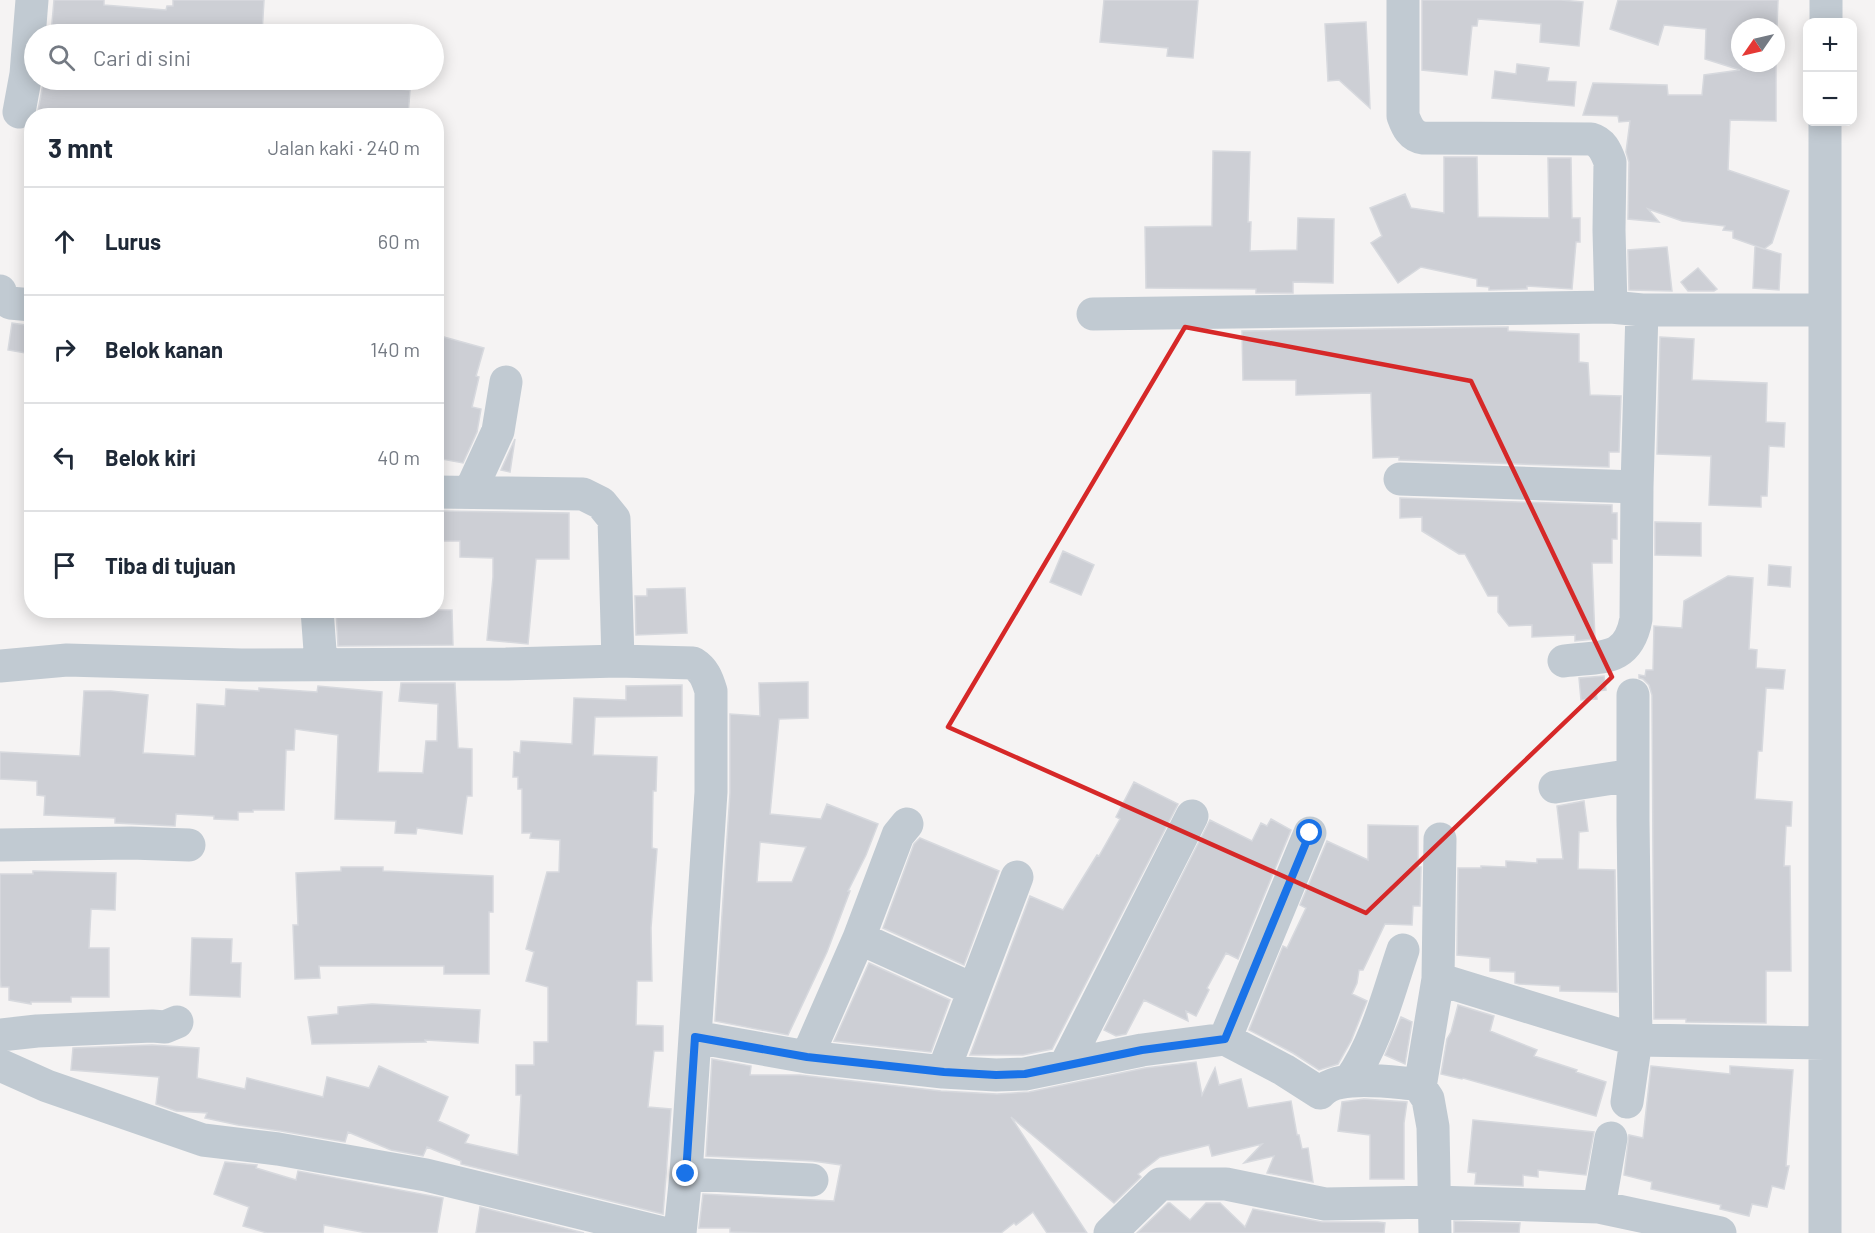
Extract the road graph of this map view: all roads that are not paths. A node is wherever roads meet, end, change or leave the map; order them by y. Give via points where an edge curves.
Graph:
1 (1403, 0) edge
2 (1826, 0) edge
3 (26, 2) edge
4 (1826, 18) edge
5 (27, 24) edge
6 (25, 90) edge
7 (19, 112) dead end
8 (1825, 126) edge
9 (0, 291) edge
10 (24, 304) edge
11 (1627, 308) junction
12 (1825, 310) junction
13 (1093, 314) dead end
14 (506, 381) dead end
15 (1400, 479) dead end
16 (1637, 487) junction
17 (444, 492) edge
18 (470, 492) junction
19 (318, 618) edge
20 (618, 661) junction
21 (1564, 661) dead end
22 (321, 664) junction
23 (0, 666) edge
24 (1633, 695) dead end
25 (1633, 775) junction
26 (1555, 787) dead end
27 (1192, 816) dead end
28 (907, 824) dead end
29 (1310, 833) dead end
30 (1440, 839) dead end
31 (0, 845) edge
32 (189, 845) dead end
33 (1017, 877) dead end
34 (859, 938) junction
35 (1403, 950) dead end
36 (1438, 979) junction
37 (974, 990) junction
38 (177, 1022) dead end
39 (0, 1035) edge
40 (695, 1037) junction
41 (1225, 1039) junction
42 (1636, 1040) junction
43 (1825, 1043) junction
44 (807, 1057) junction
45 (0, 1065) edge
46 (1065, 1066) junction
47 (944, 1072) junction
48 (1350, 1080) junction
49 (1420, 1087) junction
50 (1627, 1102) dead end
51 (1611, 1138) dead end
52 (686, 1174) junction
53 (812, 1180) dead end
54 (1599, 1207) junction
55 (1435, 1218) edge
56 (663, 1233) edge
57 (680, 1233) edge
58 (1110, 1233) edge
59 (1720, 1233) edge
60 (1826, 1233) edge

1 - 11 street via 1403,117 1413,135 1591,139 1601,144 1610,162 1609,230
2 - 4 street
3 - 5 street
6 - 7 street
8 - 12 street
9 - 10 street via 10,303
11 - 12 street
11 - 13 street
11 - 16 street
12 - 43 street
14 - 18 street via 498,431
15 - 16 street
16 - 21 street via 1634,632 1621,651
17 - 18 street
18 - 20 street via 583,494 602,503 614,519
19 - 22 street
20 - 22 street
20 - 40 street via 693,663 706,676 711,691 711,792
22 - 23 street via 67,660
24 - 25 street
25 - 26 street
25 - 42 street
27 - 46 street
28 - 34 street via 898,835
29 - 41 street
30 - 36 street
31 - 32 street
33 - 37 street
34 - 37 street
34 - 44 street
35 - 48 street via 1378,1026
36 - 42 street
36 - 49 street
37 - 47 street
38 - 39 street via 165,1027
40 - 44 street
40 - 52 street
41 - 46 street
41 - 48 street via 1320,1093
42 - 43 street
42 - 50 street
43 - 60 street
44 - 47 street
45 - 56 street via 47,1086 203,1140 426,1175
46 - 47 street via 1025,1074
48 - 49 street
49 - 55 street via 1428,1099 1432,1127
51 - 54 street
52 - 53 street
52 - 57 street
54 - 55 street via 1542,1207
54 - 59 street
55 - 58 street via 1325,1204 1226,1184 1160,1184

